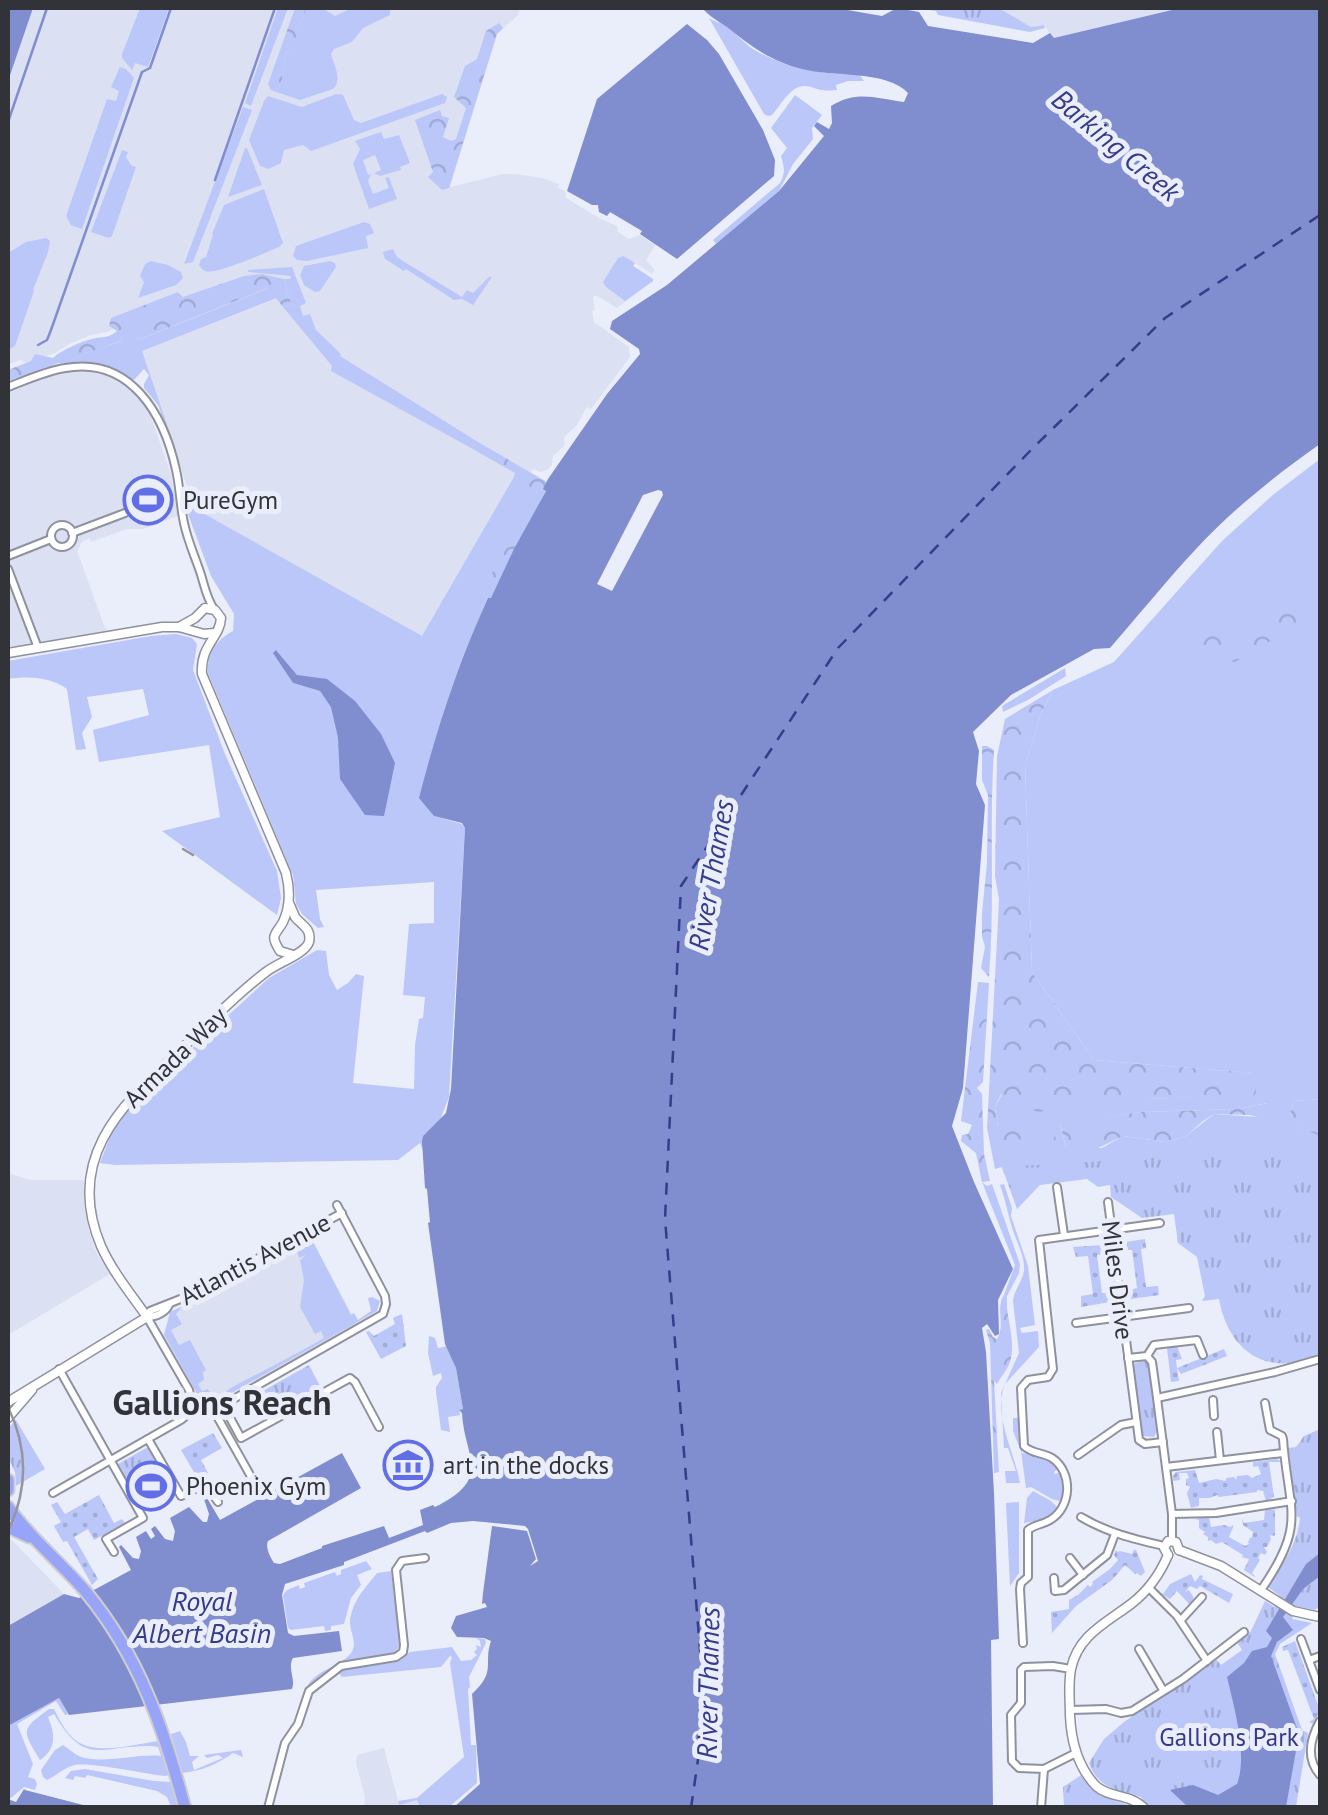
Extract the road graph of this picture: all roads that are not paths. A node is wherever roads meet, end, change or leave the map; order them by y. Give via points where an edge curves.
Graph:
1 (8, 387) edge
2 (125, 513) dead end
3 (72, 532) junction
4 (52, 539) junction
5 (8, 556) edge
6 (8, 569) edge
7 (204, 591) junction
8 (215, 610) junction
9 (198, 614) junction
10 (178, 627) junction
11 (200, 632) junction
12 (215, 633) junction
13 (205, 649) junction
14 (38, 650) junction
15 (8, 653) edge
16 (289, 903) junction
17 (297, 920) junction
18 (282, 922) junction
19 (280, 950) junction
20 (293, 955) junction
21 (267, 971) junction
22 (1058, 1187) dead end
23 (1108, 1202) dead end
24 (1160, 1222) dead end
25 (1111, 1229) junction
26 (1064, 1235) junction
27 (1188, 1308) dead end
28 (147, 1317) junction
29 (1123, 1317) junction
30 (1076, 1323) dead end
31 (1204, 1355) dead end
32 (1148, 1356) junction
33 (1128, 1358) junction
34 (1320, 1358) edge
35 (59, 1368) junction
36 (35, 1386) junction
37 (1211, 1394) junction
38 (1157, 1398) junction
39 (8, 1402) edge
40 (1265, 1403) dead end
41 (191, 1404) junction
42 (223, 1405) junction
43 (1214, 1416) dead end
44 (8, 1418) edge
45 (218, 1418) dead end
46 (1136, 1422) junction
47 (379, 1426) dead end
48 (1216, 1432) dead end
49 (148, 1439) junction
50 (1162, 1442) junction
51 (1283, 1453) junction
52 (1078, 1455) dead end
53 (111, 1460) junction
54 (1220, 1460) junction
55 (1166, 1467) junction
56 (8, 1480) edge
57 (258, 1489) dead end
58 (8, 1490) edge
59 (53, 1493) dead end
60 (1292, 1501) junction
61 (218, 1502) dead end
62 (8, 1507) edge
63 (1172, 1514) junction
64 (1081, 1518) dead end
65 (8, 1527) edge
66 (1115, 1534) junction
67 (1168, 1547) junction
68 (45, 1548) junction
69 (114, 1552) dead end
70 (425, 1558) dead end
71 (1070, 1558) dead end
72 (1083, 1574) junction
73 (1054, 1578) dead end
74 (1148, 1587) junction
75 (1260, 1590) junction
76 (1202, 1598) dead end
77 (1320, 1617) edge
78 (1181, 1620) junction
79 (1244, 1632) dead end
80 (1302, 1638) dead end
81 (1023, 1643) dead end
82 (1140, 1649) dead end
83 (1320, 1656) edge
84 (1146, 1660) junction
85 (1309, 1660) junction
86 (1206, 1661) junction
87 (1137, 1665) dead end
88 (1071, 1670) junction
89 (1163, 1690) junction
90 (1320, 1690) edge
91 (1070, 1710) junction
92 (1320, 1721) edge
93 (1076, 1752) junction
94 (1044, 1769) junction
95 (1320, 1775) edge
96 (185, 1808) edge
97 (268, 1808) edge
98 (1041, 1808) edge
99 (1144, 1808) edge

1 - 7 street via 85,366 118,375 140,392 171,452
2 - 3 street
3 - 4 street via 58,526
3 - 4 street via 63,547
4 - 5 street
6 - 14 street
7 - 8 street
7 - 9 street
8 - 9 street
8 - 12 street via 222,621
9 - 10 street
9 - 11 street
10 - 11 street
10 - 14 street
11 - 12 street
11 - 13 street
12 - 13 street
13 - 16 street via 203,680 284,869
14 - 15 street
16 - 17 street
16 - 18 street, Armada Way
17 - 18 street
17 - 20 street via 309,940
18 - 19 street, Armada Way via 274,935
19 - 20 street
19 - 21 street, Armada Way
20 - 21 street, Armada Way
21 - 28 street, Armada Way via 138,1089 96,1154 93,1223
22 - 26 street
23 - 25 street, Miles Drive
24 - 25 street
25 - 26 street
25 - 29 street, Miles Drive
26 - 81 street via 1042,1238 1038,1245 1052,1372 1021,1388 1024,1448 1062,1466 1066,1500 1050,1520 1028,1530 1028,1577 1020,1589
27 - 29 street
28 - 35 street, Atlantis Avenue
28 - 41 street
28 - 42 street, Atlantis Avenue via 339,1209 384,1296 383,1314
29 - 30 street
29 - 33 street, Miles Drive
31 - 32 street via 1197,1340 1154,1346
32 - 33 street, Miles Drive
32 - 38 street, Miles Drive
33 - 46 street, Miles Drive
34 - 37 street
35 - 36 street, Atlantis Avenue
35 - 53 street
36 - 39 street, Atlantis Avenue
36 - 44 street, Atlantis Avenue
37 - 38 street
37 - 43 street
38 - 50 street, Miles Drive
40 - 51 street
41 - 42 street
41 - 49 street via 185,1417
42 - 47 street via 241,1438 350,1378
45 - 57 street
46 - 50 street via 1141,1442
46 - 52 street
48 - 54 street
49 - 53 street
49 - 61 street via 181,1496 207,1486
50 - 55 street, Miles Drive
51 - 54 street
51 - 60 street
53 - 59 street
53 - 69 street via 143,1518 106,1539
54 - 55 street
55 - 63 street, Miles Drive
56 - 58 highway
60 - 63 street
60 - 75 street via 1288,1545
62 - 68 highway
63 - 67 street, Miles Drive
64 - 66 street
65 - 68 highway
66 - 67 street
66 - 72 street via 1107,1555
67 - 74 street
67 - 75 street via 1174,1556 1179,1550 1222,1566
68 - 96 highway via 127,1650 166,1740
70 - 97 street via 400,1562 396,1570 403,1652 341,1666 309,1690 285,1743
71 - 72 street
72 - 73 street via 1064,1590 1055,1591
74 - 78 street
74 - 88 street via 1090,1632
75 - 77 street via 1298,1613
76 - 78 street
78 - 86 street
79 - 86 street
80 - 85 street
82 - 84 street
83 - 85 street
84 - 87 street
84 - 89 street
85 - 90 street
86 - 89 street
88 - 91 street
88 - 94 street via 1021,1670 1021,1703 1011,1715 1013,1763
89 - 91 street via 1127,1713
91 - 93 street
92 - 95 street via 1311,1754
93 - 94 street
93 - 99 street via 1098,1788
94 - 98 street

